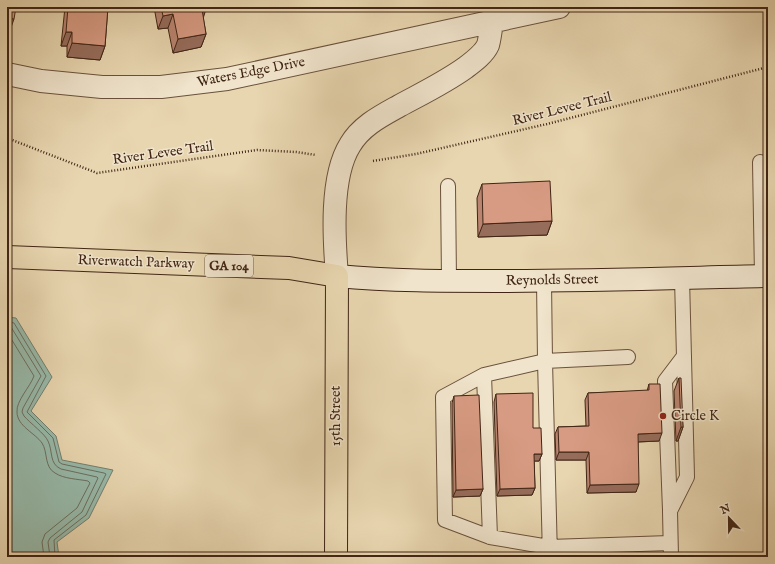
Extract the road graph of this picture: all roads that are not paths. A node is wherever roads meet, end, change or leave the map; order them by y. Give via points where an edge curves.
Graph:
1 (559, 7) edge
2 (492, 21) junction
3 (7, 74) edge
4 (760, 162) dead end
5 (448, 186) dead end
6 (7, 257) edge
7 (337, 276) junction
8 (765, 276) edge
9 (682, 278) junction
10 (449, 281) junction
11 (544, 281) junction
12 (684, 356) junction
13 (628, 357) dead end
14 (545, 361) junction
15 (484, 375) junction
16 (670, 511) junction
17 (490, 537) junction
18 (670, 543) junction
19 (549, 552) edge
20 (336, 557) edge
21 (671, 557) edge

1 - 2 street, Waters Edge Drive
2 - 3 street, Waters Edge Drive via 227,79 161,87 102,87 41,81
2 - 7 street via 488,46 475,61 380,117 362,129 350,144 343,159 337,188 334,240
4 - 8 lane
5 - 10 lane
6 - 7 main road, Riverwatch Parkway / GA 104 via 289,268
7 - 10 street, Reynolds Street / GA 104
7 - 20 main road, 15th Street
8 - 9 street, Reynolds Street / GA 104
9 - 11 street, Reynolds Street / GA 104
9 - 12 lane
10 - 11 street, Reynolds Street / GA 104
11 - 14 lane
12 - 16 lane via 687,477
12 - 16 lane via 665,381
13 - 14 lane
14 - 15 lane
14 - 19 lane
15 - 17 lane
15 - 17 lane via 443,398 445,520
16 - 18 lane
17 - 19 lane
18 - 19 lane
18 - 21 lane

